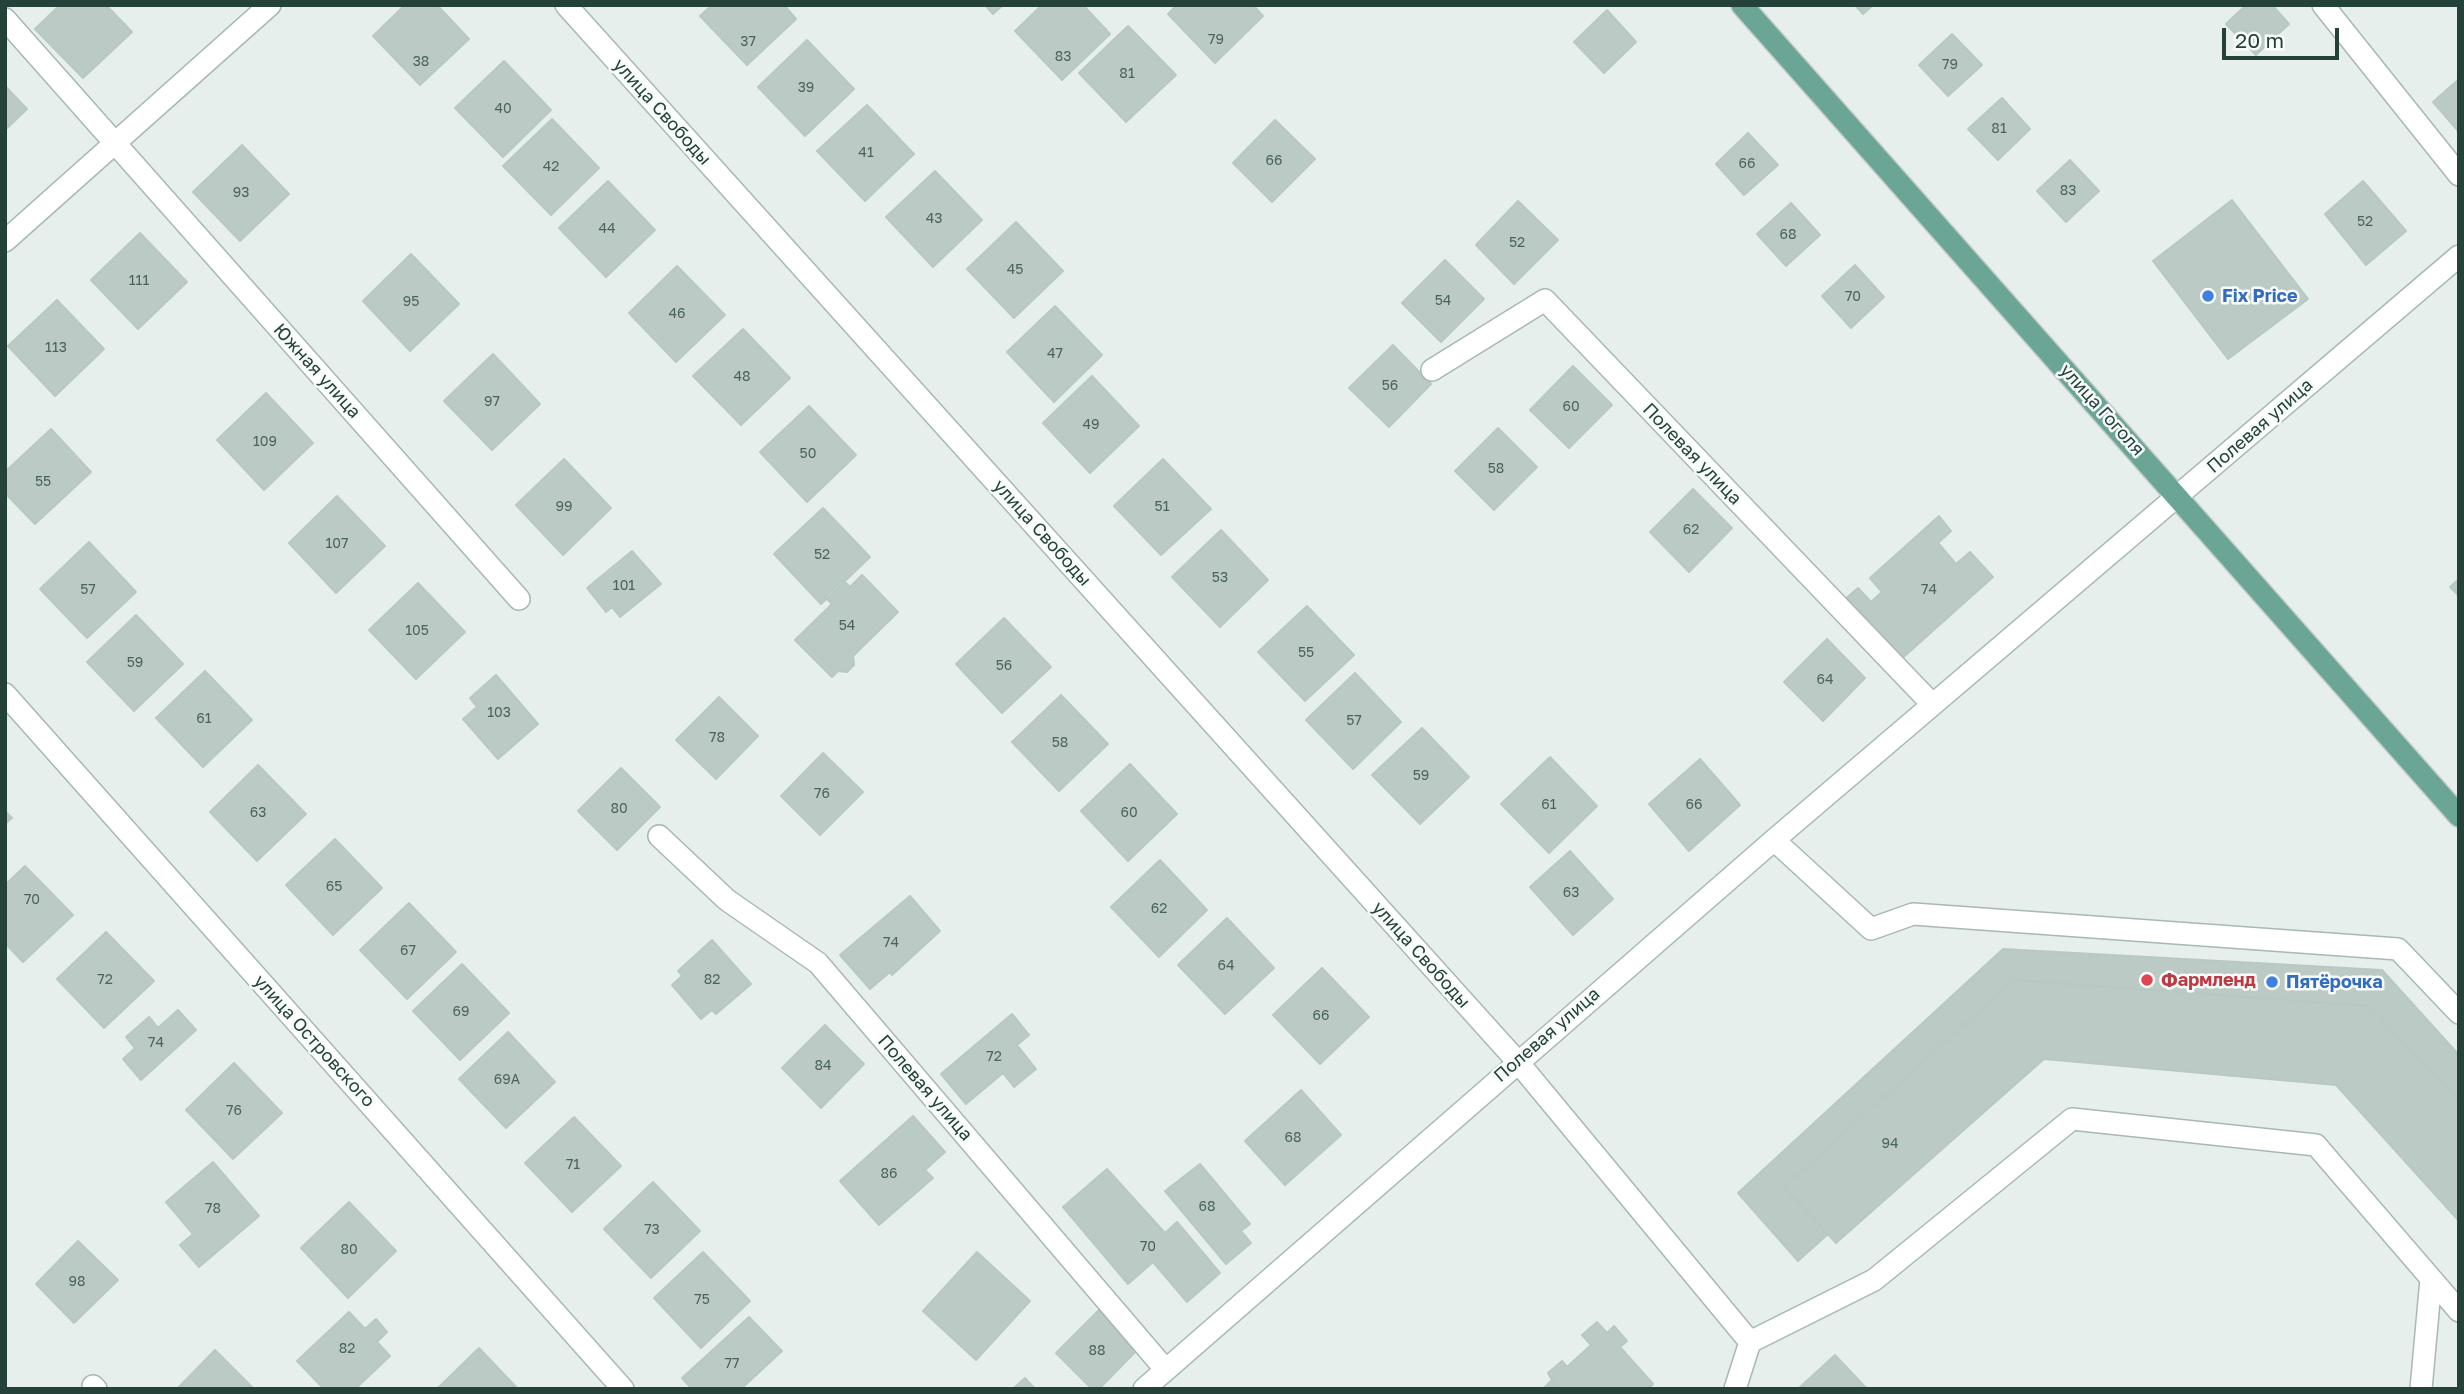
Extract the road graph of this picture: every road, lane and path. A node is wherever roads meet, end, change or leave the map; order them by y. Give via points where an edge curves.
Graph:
1 (270, 5) edge
2 (566, 5) edge
3 (1742, 5) edge
4 (2323, 5) edge
5 (5, 19) edge
6 (115, 143) junction
7 (2459, 175) edge
8 (5, 241) edge
9 (2459, 256) edge
10 (1432, 370) dead end
11 (2178, 496) junction
12 (519, 599) dead end
13 (5, 694) edge
14 (1932, 704) junction
15 (2459, 817) edge
16 (659, 836) dead end
17 (1774, 840) junction
18 (2459, 1013) edge
19 (1517, 1061) junction
20 (2431, 1279) junction
21 (2459, 1311) edge
22 (1751, 1342) junction
23 (1165, 1369) junction
24 (623, 1389) edge
25 (1144, 1389) edge
26 (1735, 1389) edge
27 (2421, 1389) edge

1 - 6 street
2 - 19 street, улица Свободы
3 - 11 main road, улица Гоголя
4 - 7 street
5 - 6 street, Южная улица
6 - 8 street
6 - 12 street, Южная улица
9 - 11 street, Полевая улица
10 - 14 street, Полевая улица via 1545,300
11 - 14 street, Полевая улица
11 - 15 main road, улица Гоголя
13 - 24 street, улица Островского
14 - 17 street, Полевая улица
16 - 23 street, Полевая улица via 727,900 818,964
17 - 18 street via 1871,929 1913,914 2398,949
17 - 19 street, Полевая улица
19 - 22 street, улица Свободы
19 - 23 street, Полевая улица
20 - 21 street
20 - 22 street via 2316,1145 2072,1119 1874,1280
20 - 27 street
22 - 26 street
23 - 25 street, Полевая улица

